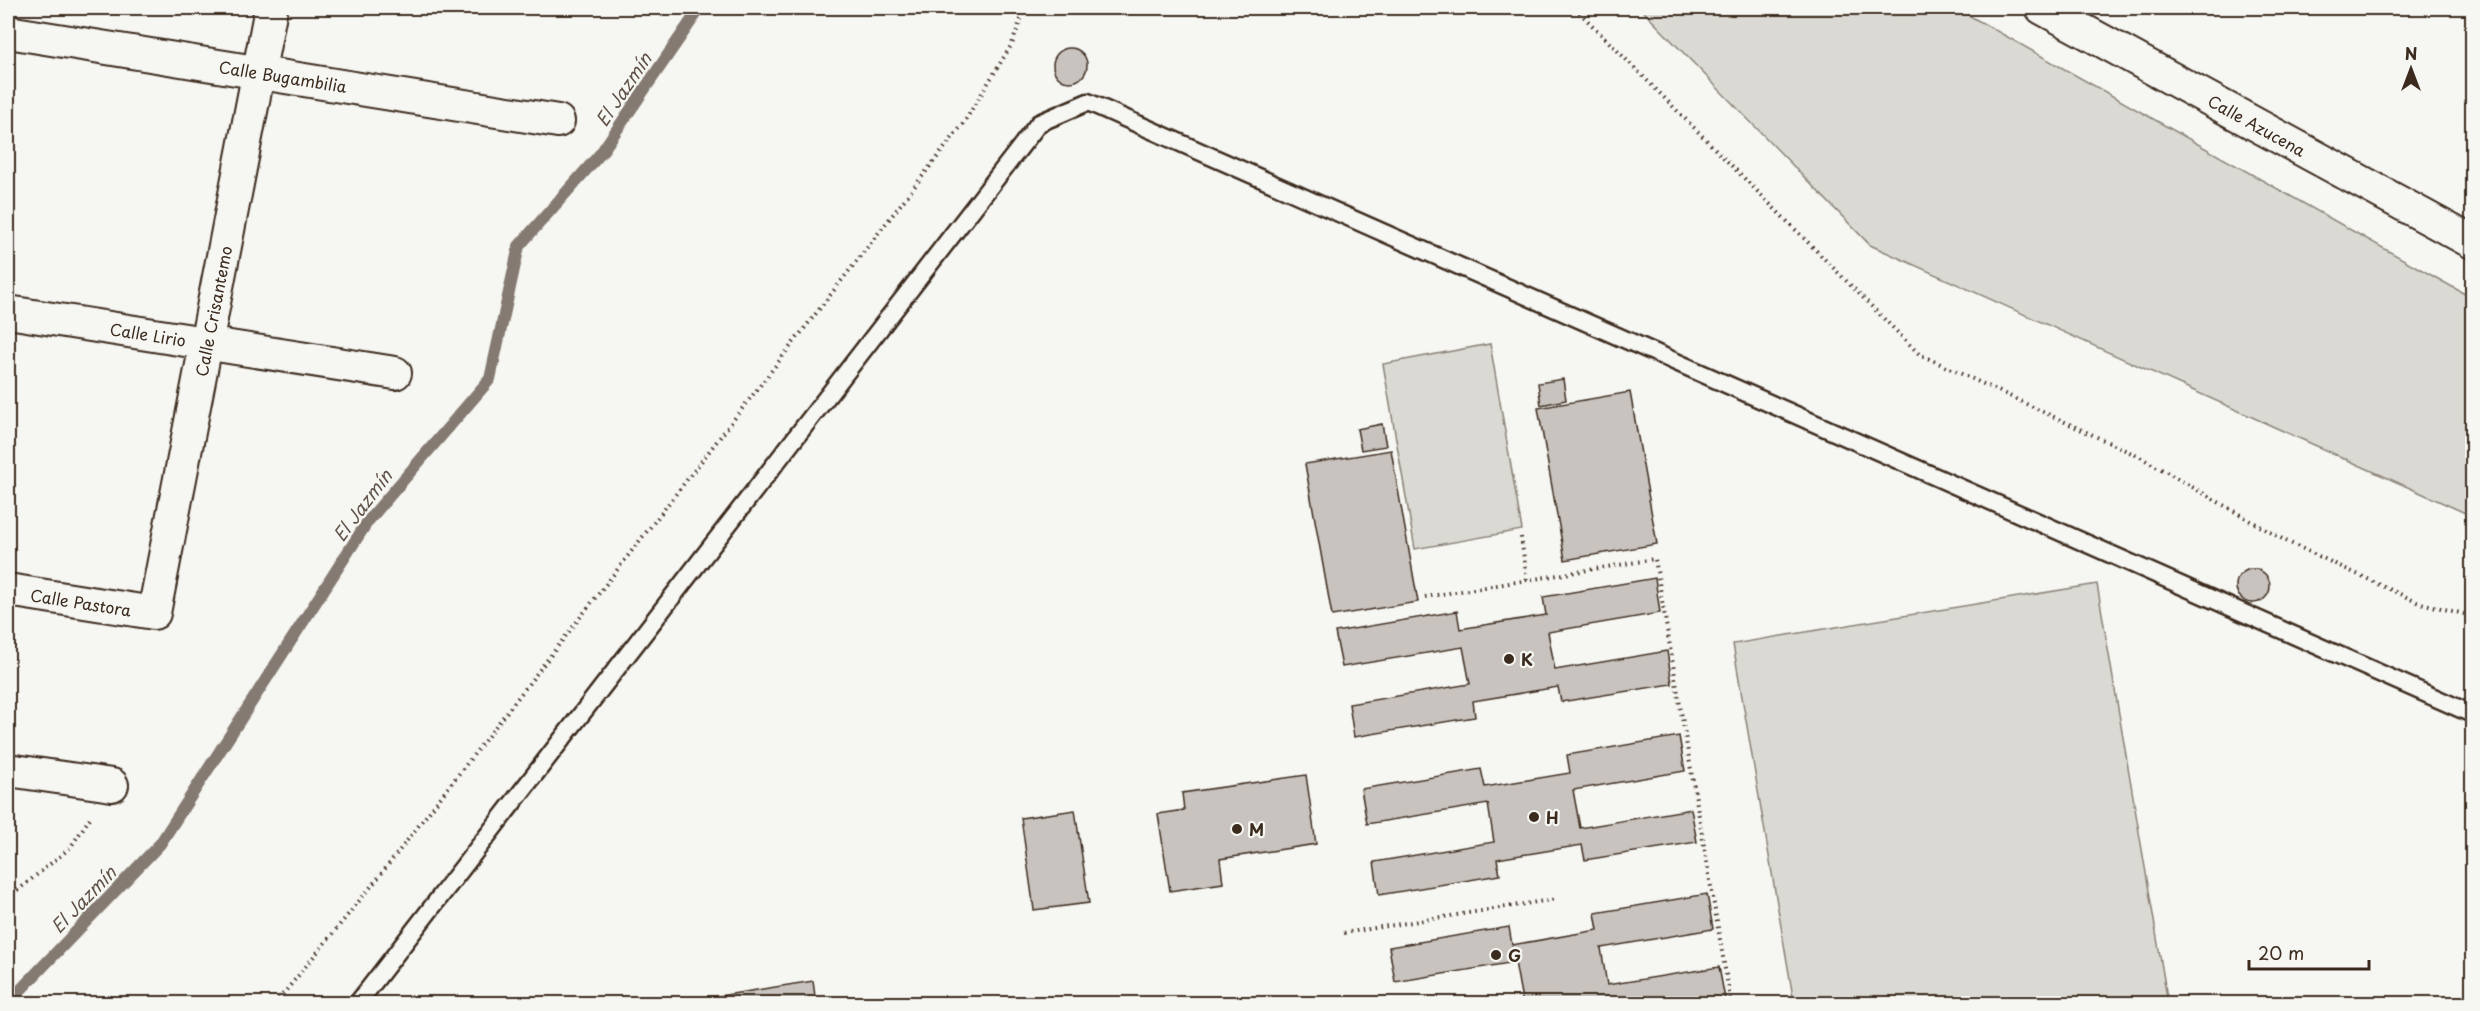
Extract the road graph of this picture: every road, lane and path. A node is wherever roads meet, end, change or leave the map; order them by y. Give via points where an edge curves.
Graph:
1 (271, 8) edge
2 (1025, 8) edge
3 (1575, 8) edge
4 (2042, 8) edge
5 (8, 32) edge
6 (259, 72) junction
7 (558, 121) dead end
8 (2472, 242) edge
9 (8, 312) edge
10 (206, 344) junction
11 (395, 374) dead end
12 (1521, 537) dead end
13 (1527, 580) junction
14 (8, 590) edge
15 (1425, 597) dead end
16 (154, 614) joint
17 (2472, 616) edge
18 (2472, 714) edge
19 (8, 770) edge
20 (112, 785) joint
21 (8, 898) edge
22 (1556, 899) dead end
23 (1344, 933) dead end
24 (274, 1004) edge
25 (357, 1004) edge
26 (1731, 1004) edge

1 - 6 street, Calle Crisantemo
2 - 24 path via 1012,44 963,124 386,869
3 - 17 path via 1919,354 2140,457 2286,541 2417,602
4 - 8 street, Calle Azucena
5 - 6 street, Calle Bugambilia
6 - 7 street, Calle Bugambilia
6 - 10 street, Calle Crisantemo
9 - 10 street, Calle Lirio
10 - 11 street, Calle Lirio
10 - 16 street, Calle Crisantemo
12 - 13 path
13 - 15 path
13 - 26 path via 1655,559
14 - 16 street, Calle Pastora
18 - 25 lane via 1088,102 1039,123
19 - 20 street
20 - 21 path via 70,848
22 - 23 path

